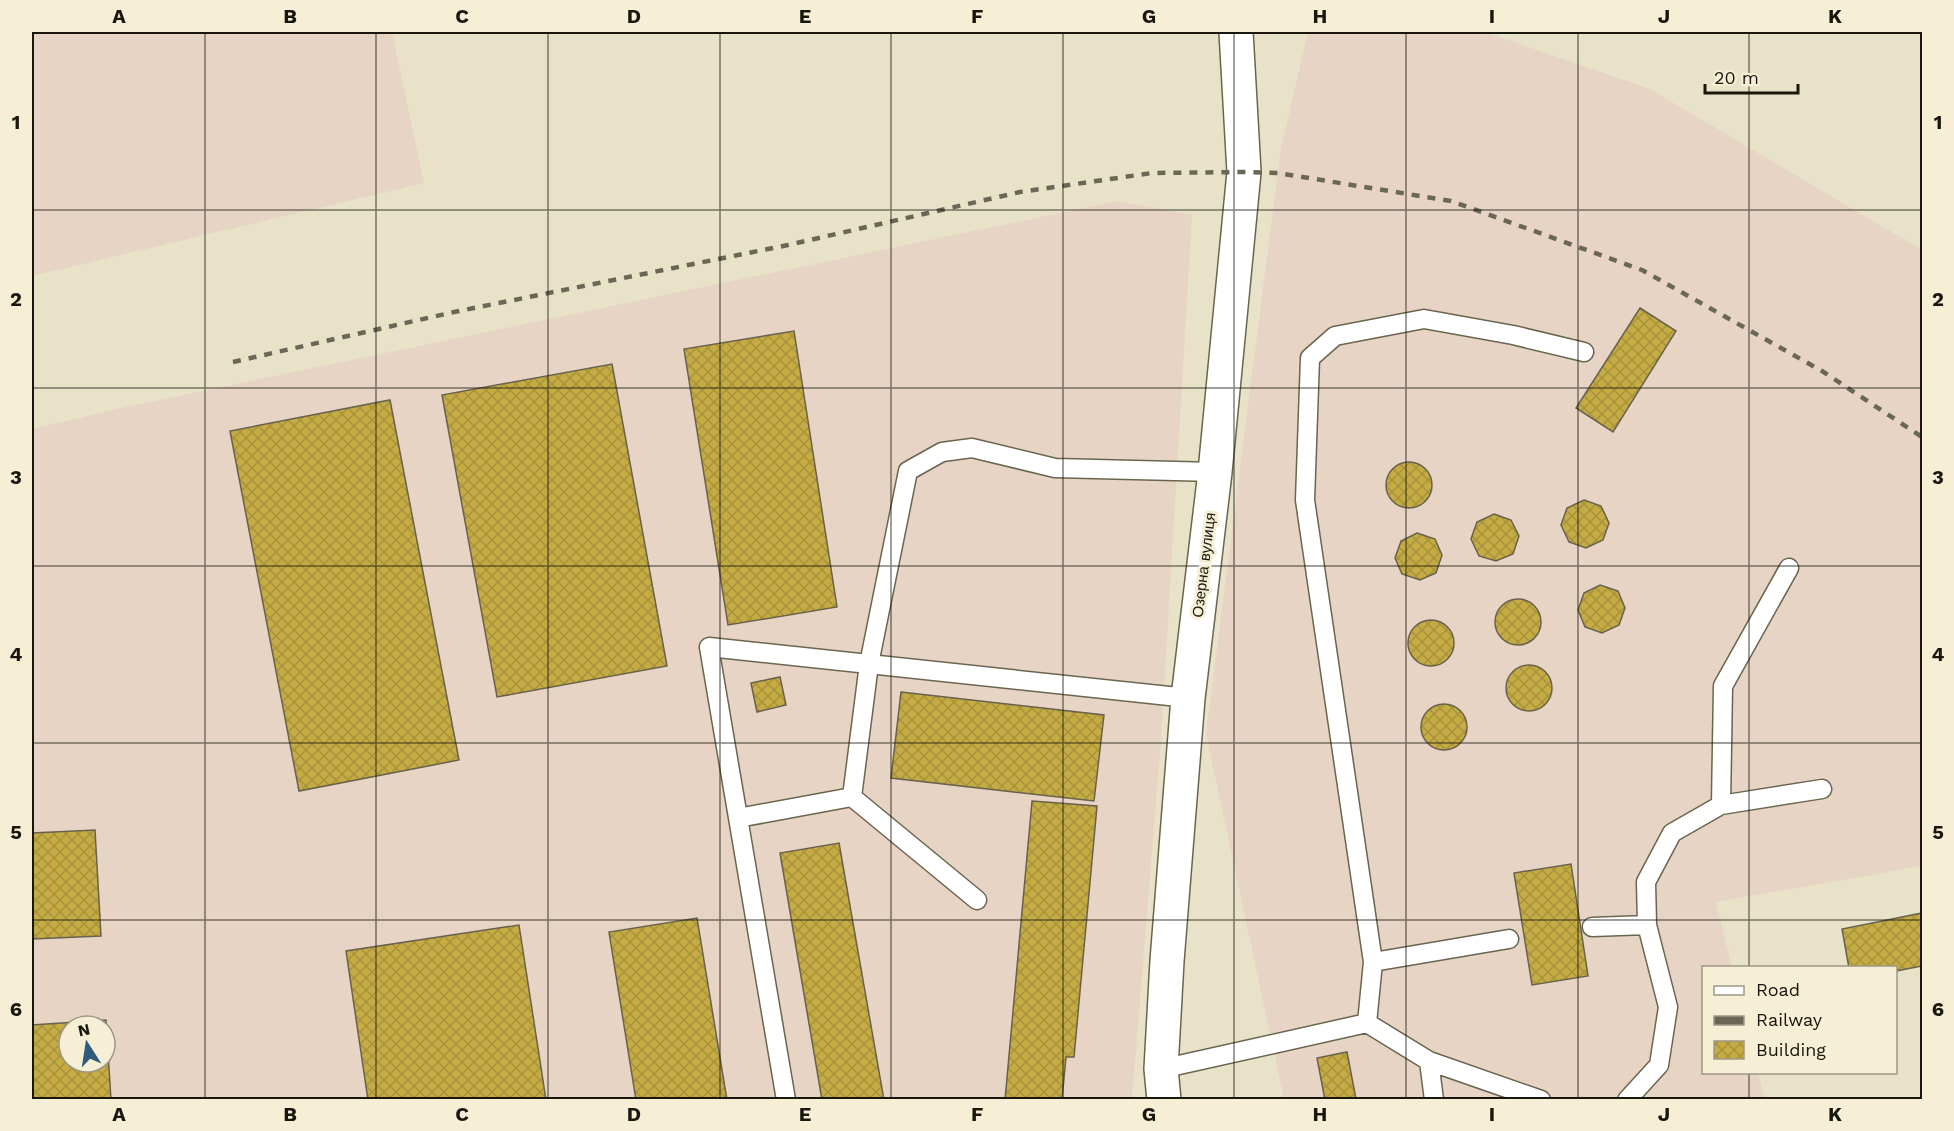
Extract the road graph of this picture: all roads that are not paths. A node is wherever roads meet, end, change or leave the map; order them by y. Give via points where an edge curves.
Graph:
1 (1236, 32) edge
2 (1584, 352) dead end
3 (1215, 472) junction
4 (1789, 568) dead end
5 (869, 664) junction
6 (1188, 698) junction
7 (1822, 789) dead end
8 (852, 797) junction
9 (1721, 805) junction
10 (738, 818) junction
11 (977, 900) dead end
12 (1647, 925) junction
13 (1592, 927) dead end
14 (1509, 939) dead end
15 (1374, 962) junction
16 (1367, 1023) junction
17 (1429, 1060) junction
18 (1162, 1084) edge
19 (786, 1100) edge
20 (1434, 1100) edge
21 (1541, 1100) edge
22 (1627, 1100) edge

1 - 3 street, Озерна вулиця via 1244,172
2 - 15 lane via 1424,319 1335,336 1310,358 1305,500
3 - 5 lane via 1055,468 972,448 942,452 908,471
3 - 6 street, Озерна вулиця
4 - 9 lane via 1723,686
5 - 6 lane
5 - 8 lane
5 - 10 lane via 709,647
6 - 18 street, Озерна вулиця via 1167,961
7 - 9 lane
8 - 10 lane
8 - 11 lane
9 - 12 lane via 1672,833 1646,882
10 - 19 lane
12 - 13 lane
12 - 22 lane via 1668,1007 1659,1065
14 - 15 lane
15 - 16 lane
16 - 17 lane
16 - 18 lane
17 - 20 lane
17 - 21 lane

